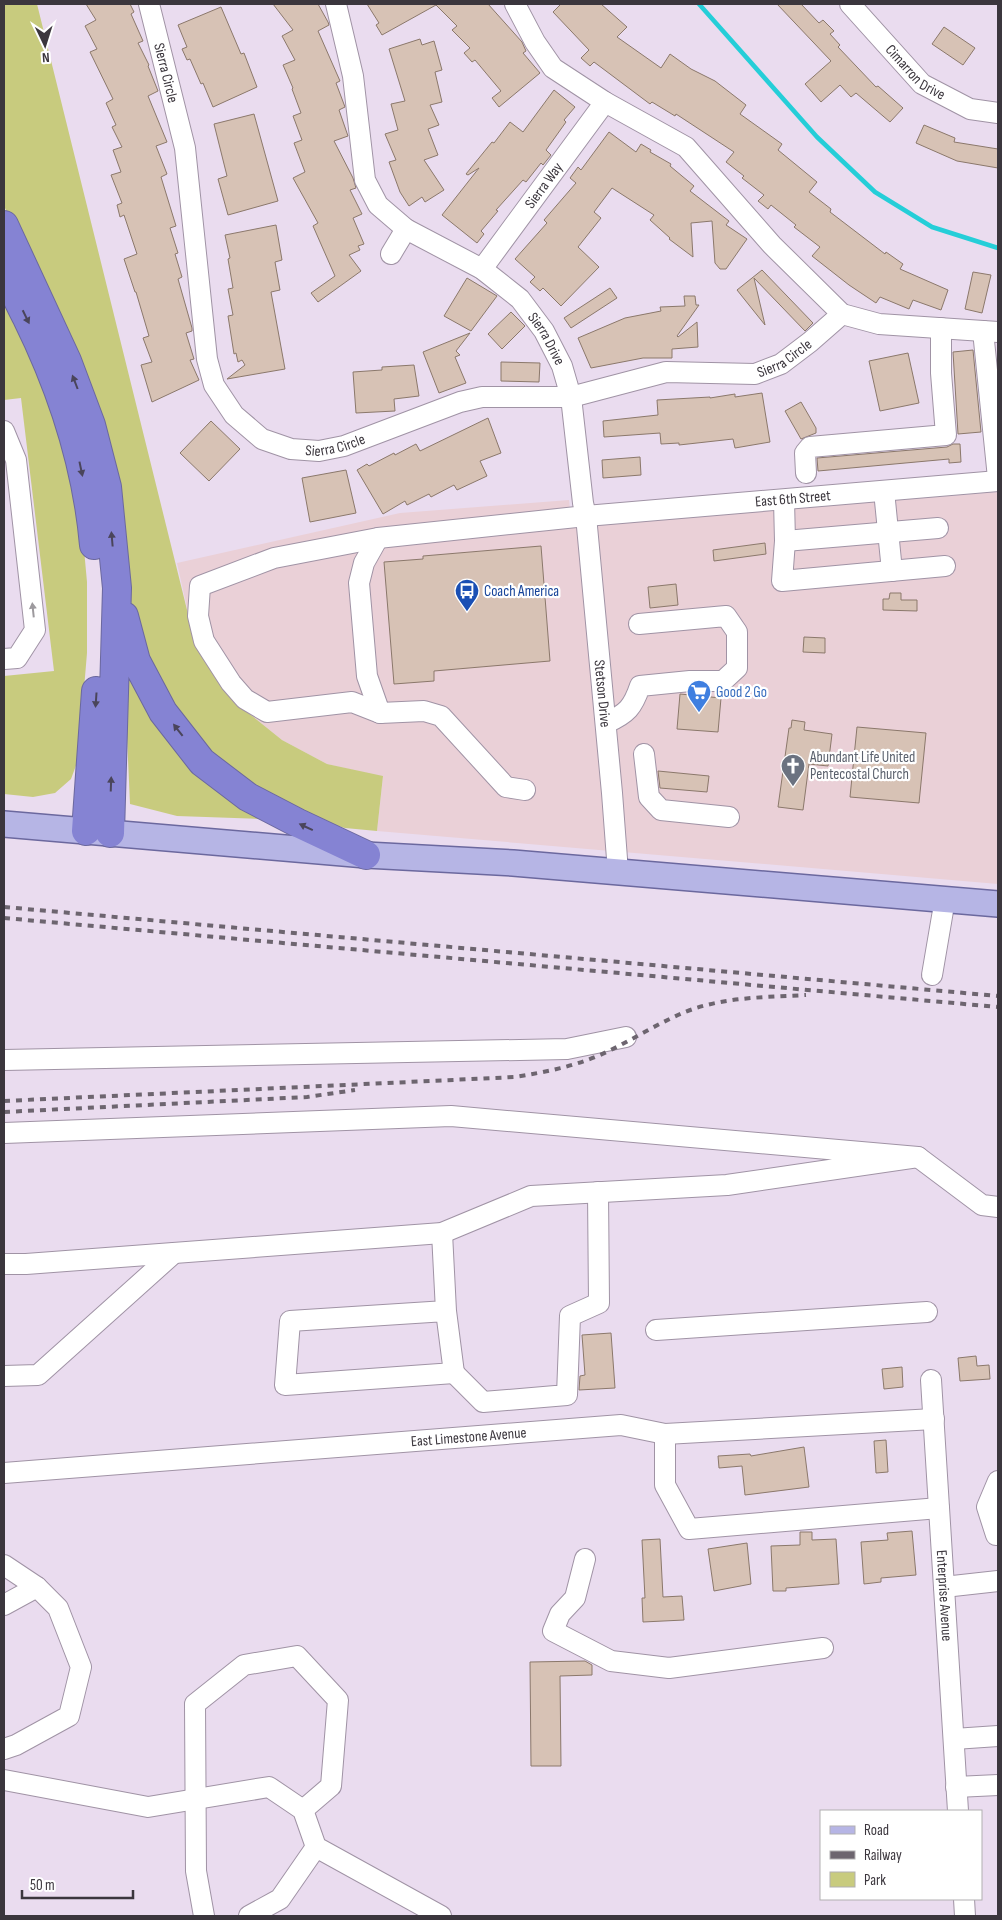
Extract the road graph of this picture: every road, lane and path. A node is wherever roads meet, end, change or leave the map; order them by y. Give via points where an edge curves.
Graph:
1 (149, 4) edge
2 (336, 4) edge
3 (515, 4) edge
4 (850, 4) edge
5 (605, 102) junction
6 (998, 113) edge
7 (4, 225) edge
8 (406, 228) junction
9 (391, 254) dead end
10 (482, 269) junction
11 (4, 274) edge
12 (842, 314) junction
13 (941, 328) junction
14 (991, 331) edge
15 (571, 397) junction
16 (4, 431) edge
17 (806, 473) dead end
18 (998, 479) edge
19 (884, 491) junction
20 (784, 500) junction
21 (586, 516) junction
22 (938, 528) dead end
23 (888, 532) junction
24 (378, 538) junction
25 (785, 541) junction
26 (945, 566) dead end
27 (892, 571) junction
28 (116, 588) junction
29 (639, 624) dead end
30 (4, 659) edge
31 (380, 713) junction
32 (606, 723) junction
33 (644, 754) dead end
34 (525, 790) dead end
35 (729, 817) dead end
36 (4, 824) edge
37 (98, 832) junction
38 (366, 855) junction
39 (618, 872) junction
40 (945, 899) junction
41 (998, 904) edge
42 (932, 975) dead end
43 (626, 1037) dead end
44 (4, 1060) edge
45 (4, 1133) edge
46 (918, 1157) junction
47 (598, 1192) junction
48 (998, 1207) edge
49 (442, 1233) junction
50 (174, 1253) junction
51 (4, 1264) edge
52 (446, 1311) junction
53 (927, 1312) dead end
54 (656, 1330) dead end
55 (454, 1373) junction
56 (4, 1376) edge
57 (932, 1380) dead end
58 (934, 1419) junction
59 (665, 1434) junction
60 (4, 1472) edge
61 (998, 1481) edge
62 (939, 1508) junction
63 (998, 1535) edge
64 (584, 1559) dead end
65 (4, 1565) edge
66 (998, 1581) edge
67 (37, 1587) junction
68 (944, 1587) junction
69 (4, 1605) edge
70 (823, 1648) dead end
71 (998, 1736) edge
72 (954, 1739) junction
73 (4, 1749) edge
74 (4, 1780) edge
75 (998, 1785) edge
76 (956, 1787) junction
77 (195, 1799) junction
78 (303, 1810) junction
79 (958, 1810) edge
80 (316, 1847) junction
81 (964, 1900) edge
82 (204, 1916) edge
83 (249, 1916) edge
84 (441, 1916) edge
85 (965, 1916) edge

1 - 15 street, Sierra Circle via 185,148 207,359 214,385 234,415 262,439 291,449 320,451 344,446 460,402 482,398
2 - 8 street, Sierra Drive via 353,76 366,180 378,205
3 - 5 street via 553,68
4 - 6 street, Cimarron Drive via 922,84 970,109
5 - 10 street, Sierra Way
5 - 12 street via 686,147 772,245
28 -> 7 highway via 107,487 91,425 67,361
8 - 9 street
8 - 10 street, Sierra Drive
10 - 15 street, Sierra Drive via 520,299 544,331 562,366
11 -> 37 highway via 36,336 65,406 92,520 100,646
12 - 13 street via 879,324
12 - 15 street, Sierra Circle via 781,364 755,374 666,372
13 - 14 street
13 - 17 street via 946,435 810,447 805,453
14 - 18 street
15 - 21 street, Sierra Drive
30 -> 16 street via 17,658 35,630 16,460
18 - 19 street, East 6th Street
19 - 20 street, East 6th Street
19 - 23 street
20 - 21 street, East 6th Street
20 - 25 street
21 - 24 street, East 6th Street
21 - 32 street, Stetson Drive
22 - 23 street
23 - 25 street
23 - 27 street
24 - 31 street via 364,563 359,582 367,676
24 - 31 street, East 6th Street via 274,558 200,586 198,616 204,640 230,683 245,698 267,712 352,702
25 - 27 street via 782,581
26 - 27 street
37 -> 28 highway
38 -> 28 highway via 248,797 202,762 163,712 136,661
29 - 32 street via 726,616 737,632 737,668 723,681 640,686 634,702 622,716
31 - 34 street via 424,711 441,716 506,787
32 - 39 street, Stetson Drive
33 - 35 street via 648,797 661,810
36 - 37 main road
37 - 38 main road
38 - 39 main road
39 - 40 main road
40 - 41 main road
40 - 42 street
43 - 44 street via 567,1049
45 - 46 street via 451,1116
46 - 47 street via 727,1184
46 - 48 street via 982,1205
47 - 49 street via 531,1196
47 - 55 street via 599,1303 570,1316 567,1395 483,1402
49 - 50 street
49 - 52 street
50 - 51 street
50 - 56 street via 38,1375
52 - 55 street
52 - 55 street via 290,1321 285,1385
53 - 54 street
57 - 58 street, Enterprise Avenue
58 - 59 street, East Limestone Avenue
58 - 62 street, Enterprise Avenue
59 - 60 street, East Limestone Avenue via 621,1425
59 - 62 street via 666,1485 689,1530
61 - 63 street via 987,1507
62 - 68 street, Enterprise Avenue
64 - 70 street via 575,1598 560,1614 553,1631 610,1660 669,1668
65 - 67 street
66 - 68 street
67 - 69 street
67 - 73 street via 58,1608 81,1667 69,1716
68 - 72 street, Enterprise Avenue
71 - 72 street
72 - 76 street, Enterprise Avenue
74 - 77 street via 148,1807
75 - 76 street
76 - 79 street, Enterprise Avenue
77 - 78 street via 269,1787
77 - 78 street via 195,1704 244,1665 297,1656 338,1700 331,1786
77 - 82 street via 196,1870
78 - 80 street
80 - 83 street via 280,1899
80 - 84 street
81 - 85 street

